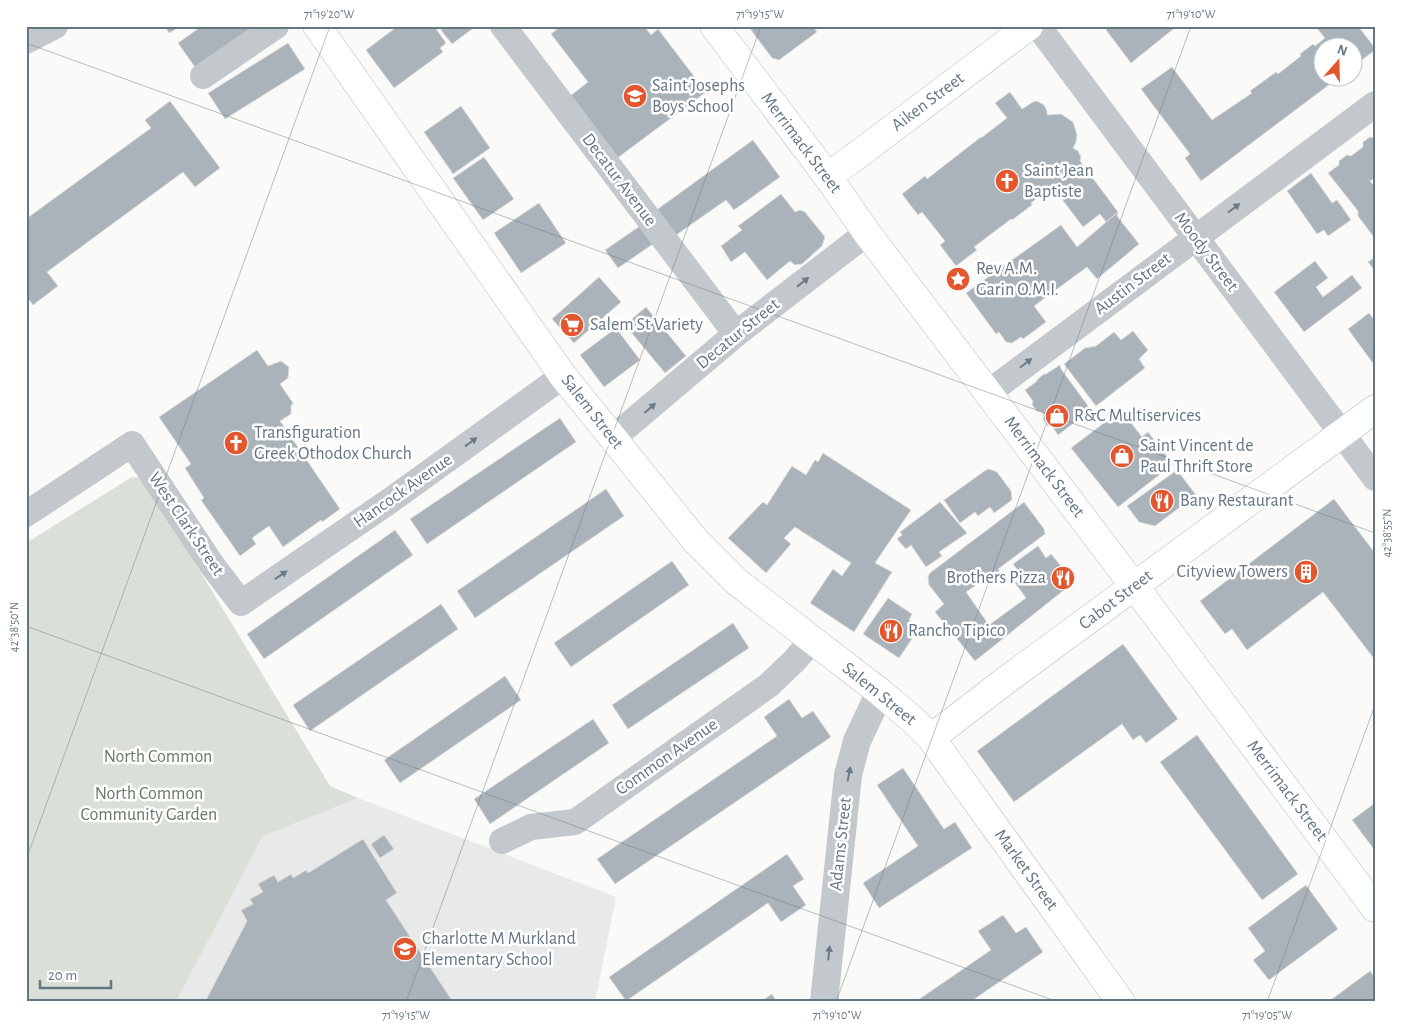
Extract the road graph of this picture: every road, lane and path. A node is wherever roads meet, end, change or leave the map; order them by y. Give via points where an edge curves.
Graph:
1 (55, 26) edge
2 (276, 26) edge
3 (317, 26) edge
4 (503, 26) edge
5 (714, 26) edge
6 (1029, 26) edge
7 (1038, 26) edge
8 (26, 41) edge
9 (203, 76) dead end
10 (1375, 104) edge
11 (828, 177) junction
12 (867, 233) junction
13 (1195, 238) junction
14 (736, 334) junction
15 (563, 376) junction
16 (988, 393) junction
17 (1375, 409) edge
18 (1342, 434) junction
19 (613, 438) junction
20 (1375, 478) edge
21 (26, 514) edge
22 (1134, 587) junction
23 (241, 603) joint
24 (812, 640) junction
25 (880, 692) junction
26 (931, 738) junction
27 (502, 841) dead end
28 (1375, 908) edge
29 (824, 1002) edge
30 (1121, 1002) edge

1 - 8 street
2 - 9 street
3 - 15 main road, Salem Street
4 - 14 street, Decatur Avenue
5 - 11 main road, Merrimack Street
6 - 11 main road, Aiken Street
7 - 13 street, Moody Street
13 -> 10 street, Austin Street
11 - 12 main road, Merrimack Street
14 -> 12 street, Decatur Street
12 - 16 main road, Merrimack Street
16 -> 13 street, Austin Street
13 - 18 street, Moody Street
19 -> 14 street, Decatur Street
15 - 19 main road, Salem Street
23 -> 15 street, Hancock Avenue
16 - 22 main road, Merrimack Street
17 - 18 main road, Cabot Street
18 - 20 street, Moody Street
18 - 22 main road, Cabot Street
19 - 24 main road, Salem Street via 717,563
21 - 23 street, West Clark Street via 132,444
22 - 26 main road, Cabot Street
22 - 28 main road, Merrimack Street
24 - 25 main road, Salem Street
24 - 27 street, Common Avenue via 769,685 575,822 531,827
25 - 26 main road, Salem Street
29 -> 25 street, Adams Street via 848,774 857,741
26 - 30 main road, Market Street

